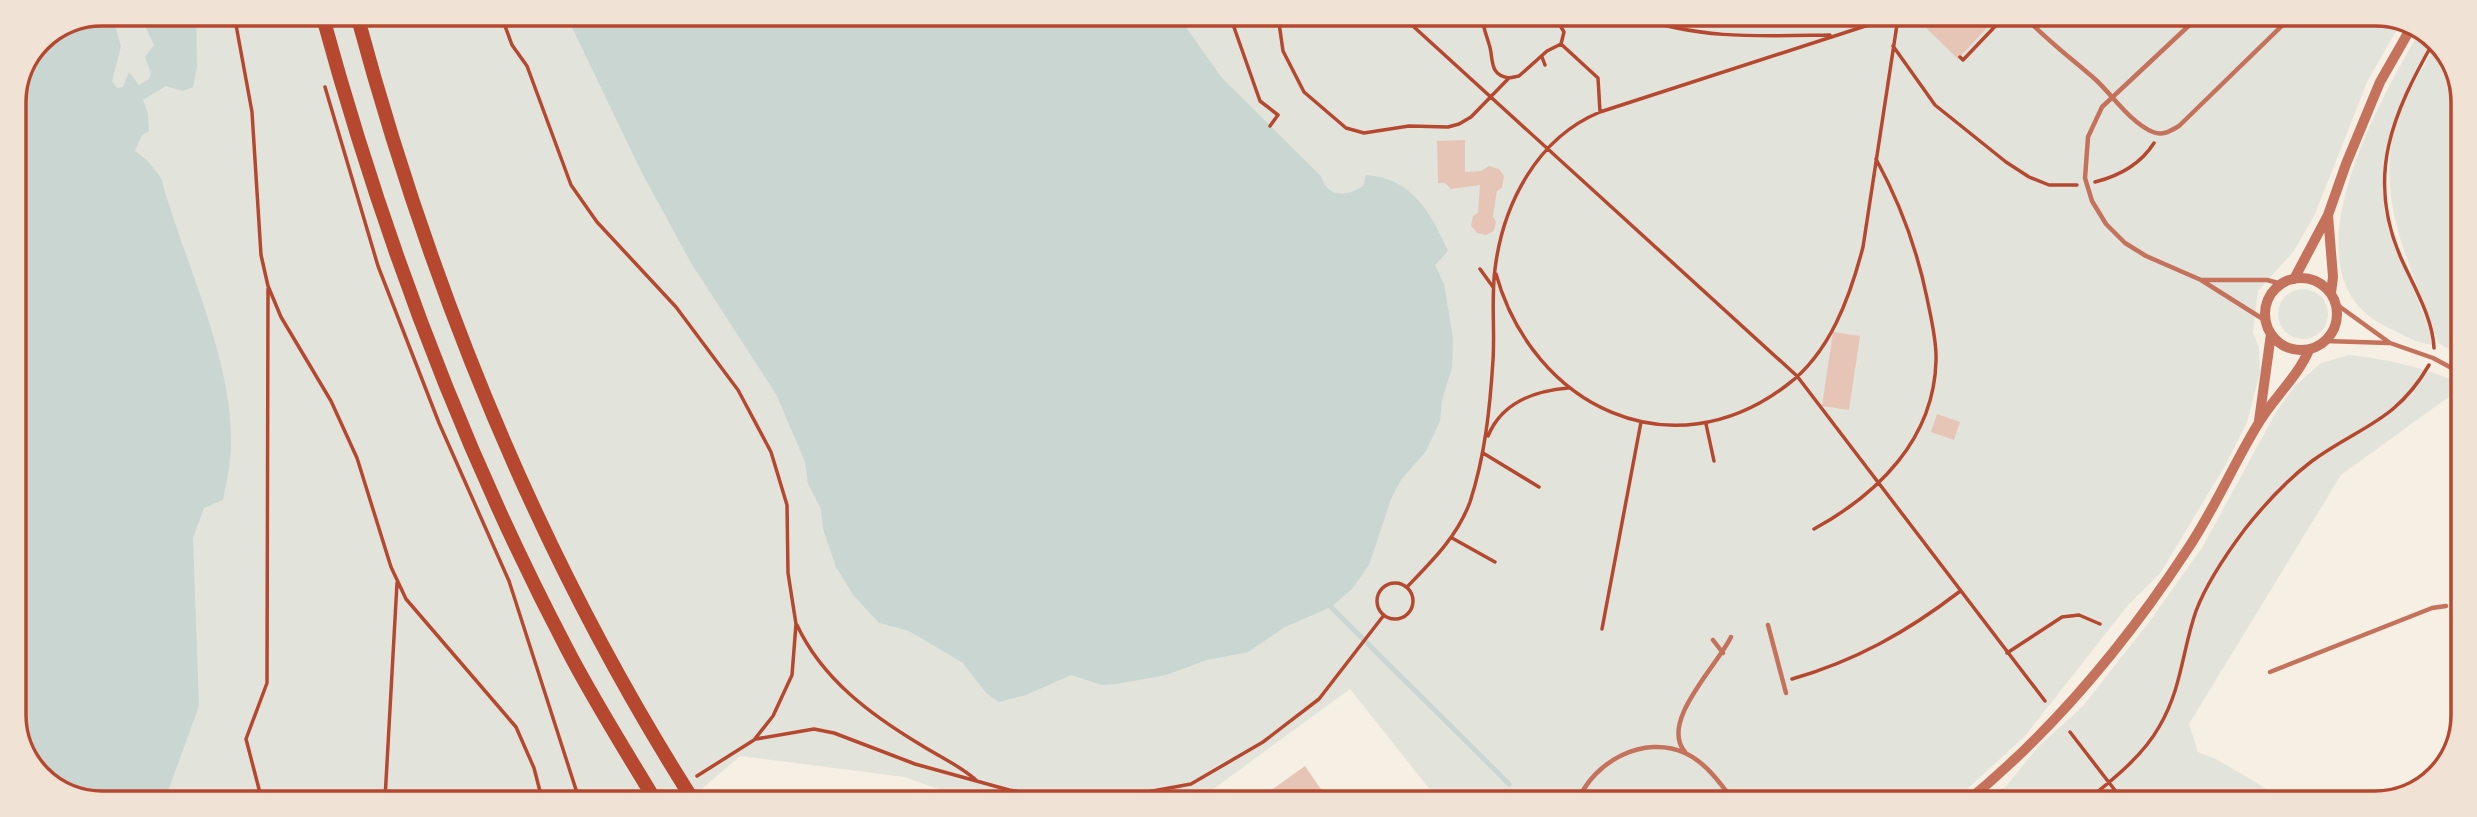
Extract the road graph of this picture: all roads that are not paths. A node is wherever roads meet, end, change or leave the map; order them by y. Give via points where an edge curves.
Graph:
1 (326, 26) edge
2 (360, 26) edge
3 (2034, 26) edge
4 (2188, 26) edge
5 (2282, 26) edge
6 (2408, 34) edge
7 (2112, 96) junction
8 (2329, 215) junction
9 (2294, 279) junction
10 (2201, 280) junction
11 (2282, 284) junction
12 (2334, 299) junction
13 (2266, 321) junction
14 (2271, 334) junction
15 (2326, 341) junction
16 (2390, 343) junction
17 (2309, 350) junction
18 (2451, 368) edge
19 (2259, 422) junction
20 (2446, 607) dead end
21 (1768, 625) dead end
22 (1731, 637) dead end
23 (1713, 640) dead end
24 (1723, 653) junction
25 (2270, 672) dead end
26 (1786, 693) dead end
27 (1685, 753) junction
28 (650, 791) edge
29 (687, 791) edge
30 (1584, 791) edge
31 (1727, 791) edge
32 (1978, 791) edge

1 - 28 main road via 389,238 471,449 568,652
2 - 29 main road via 426,243 503,439 573,587
3 - 7 lane
4 - 7 lane
5 - 7 lane via 2166,134 2153,132
6 - 8 street via 2380,82
7 - 10 lane via 2088,136 2087,184 2092,201 2125,243
8 - 9 street
8 - 12 street
9 - 11 street
9 - 12 street via 2315,281
10 - 11 lane
10 - 13 lane
11 - 13 street via 2268,300
12 - 15 street via 2335,323
12 - 16 lane
13 - 14 street
14 - 17 street via 2287,348
14 - 19 street
15 - 16 lane
15 - 17 street
16 - 18 lane
17 - 19 street
19 - 32 street via 2188,549 2149,606 2080,692
20 - 25 lane via 2432,608
21 - 26 lane
22 - 24 lane
23 - 24 lane
24 - 27 lane via 1678,720 1678,741
27 - 30 lane via 1664,747 1630,752 1595,772
27 - 31 lane

